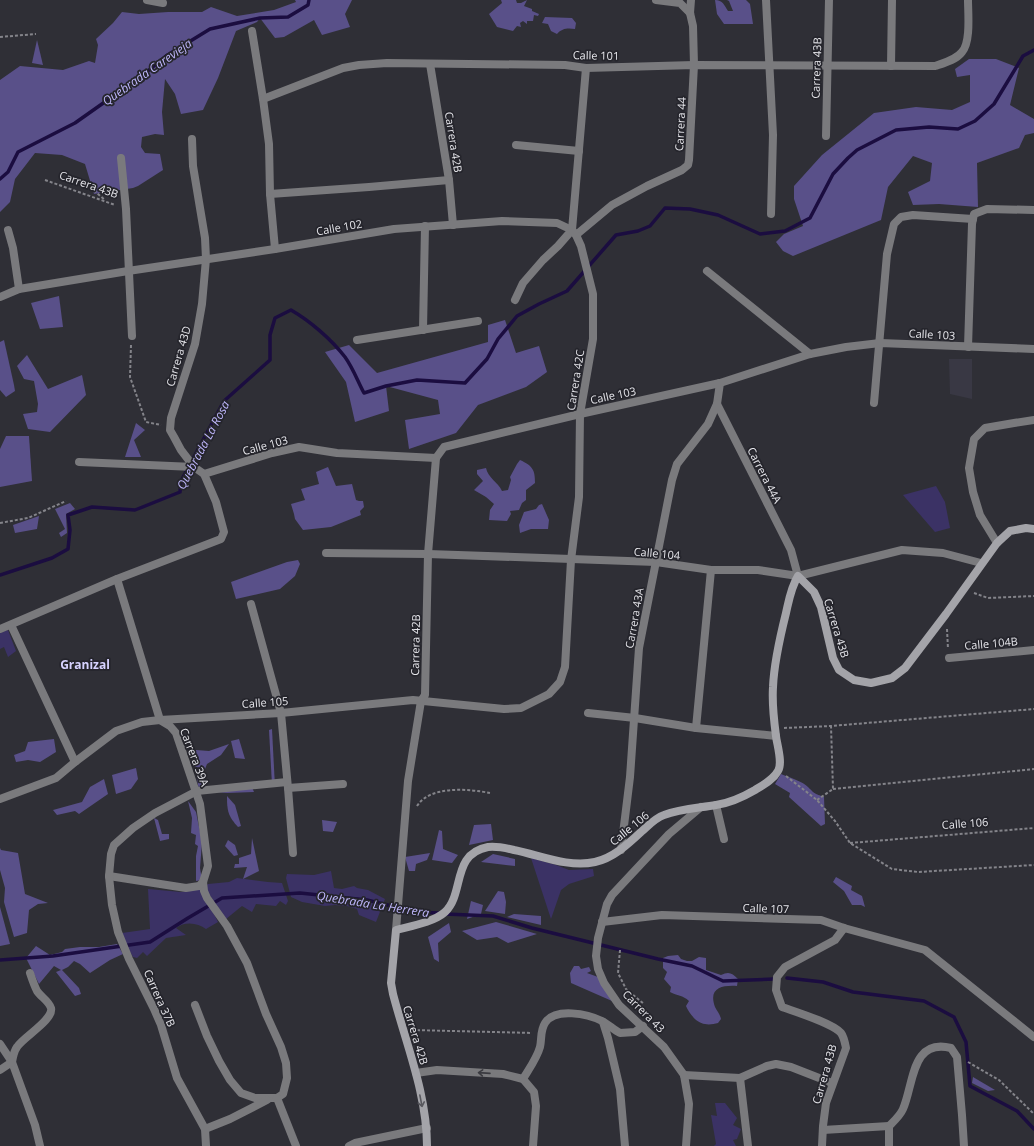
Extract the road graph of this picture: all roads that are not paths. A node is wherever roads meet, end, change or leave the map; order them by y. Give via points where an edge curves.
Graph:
1 (147, 0) edge
2 (656, 0) edge
3 (691, 0) edge
4 (766, 0) edge
5 (829, 0) edge
6 (892, 0) edge
7 (968, 0) edge
8 (163, 3) dead end
9 (690, 13) junction
10 (252, 30) dead end
11 (430, 64) junction
12 (694, 65) junction
13 (770, 66) junction
14 (828, 66) junction
15 (891, 66) junction
16 (586, 68) junction
17 (263, 99) junction
18 (826, 136) dead end
19 (192, 138) dead end
20 (516, 145) dead end
21 (579, 151) junction
22 (120, 158) dead end
23 (449, 180) junction
24 (270, 194) junction
25 (1034, 210) edge
26 (771, 214) dead end
27 (973, 216) junction
28 (453, 225) junction
29 (425, 226) junction
30 (8, 230) dead end
31 (574, 232) junction
32 (276, 249) junction
33 (206, 259) junction
34 (128, 271) junction
35 (707, 271) dead end
36 (19, 289) junction
37 (0, 297) edge
38 (515, 300) dead end
39 (478, 321) dead end
40 (423, 330) junction
41 (132, 336) road end
42 (358, 340) dead end
43 (880, 343) junction
44 (968, 347) junction
45 (1034, 348) edge
46 (810, 354) junction
47 (720, 383) junction
48 (874, 403) dead end
49 (717, 404) junction
50 (580, 414) junction
51 (1034, 420) edge
52 (436, 458) junction
53 (79, 462) dead end
54 (194, 467) junction
55 (204, 474) junction
56 (1034, 529) edge
57 (997, 543) junction
58 (326, 553) dead end
59 (428, 554) junction
60 (571, 560) junction
61 (656, 562) junction
62 (981, 563) junction
63 (711, 570) junction
64 (798, 576) junction
65 (117, 579) junction
66 (251, 604) dead end
67 (11, 624) junction
68 (0, 629) edge
69 (1034, 650) edge
70 (949, 658) road end
71 (549, 694) joint
72 (421, 701) junction
73 (281, 713) junction
74 (588, 713) dead end
75 (635, 718) junction
76 (160, 720) junction
77 (696, 728) junction
78 (775, 732) junction
79 (75, 762) junction
80 (343, 784) dead end
81 (288, 785) junction
82 (197, 791) junction
83 (0, 798) edge
84 (716, 805) junction
85 (702, 807) junction
86 (724, 839) dead end
87 (621, 850) junction
88 (293, 853) dead end
89 (109, 876) junction
90 (203, 882) junction
91 (602, 922) junction
92 (844, 928) junction
93 (396, 930) junction
94 (30, 973) dead end
95 (195, 1005) dead end
96 (603, 1022) junction
97 (643, 1026) junction
98 (1034, 1038) edge
99 (0, 1044) edge
100 (12, 1062) junction
101 (0, 1070) edge
102 (416, 1073) junction
103 (684, 1075) junction
104 (740, 1078) junction
105 (523, 1079) junction
106 (832, 1083) junction
107 (277, 1098) junction
108 (268, 1099) junction
109 (889, 1126) junction
110 (427, 1128) junction
111 (205, 1129) junction
112 (823, 1130) junction
113 (40, 1146) edge
114 (206, 1146) edge
115 (296, 1146) edge
116 (349, 1146) edge
117 (427, 1146) edge
118 (533, 1146) edge
119 (625, 1146) edge
120 (686, 1146) edge
121 (748, 1146) edge
122 (822, 1146) edge
123 (889, 1146) edge
124 (964, 1146) edge

1 - 8 street
2 - 9 street via 680,3
3 - 9 street, Carrera 44
4 - 13 street
5 - 14 street, Carrera 43B
6 - 15 street
7 - 15 street, Calle 101 via 967,41 962,52 949,62 935,66
9 - 12 street, Carrera 44
10 - 17 street
11 - 16 street, Calle 101 via 565,65
11 - 17 street, Calle 101 via 413,62 348,67
11 - 23 street, Carrera 42B
12 - 13 street, Calle 101
12 - 16 street, Calle 101
12 - 31 street, Carrera 44 via 688,165 612,205
13 - 14 street, Calle 101
13 - 26 street via 773,135
14 - 15 street, Calle 101
14 - 18 street, Carrera 43B
16 - 21 street, Carrera 42C
17 - 24 street via 269,144
19 - 33 street, Carrera 43D via 193,166
20 - 21 street
21 - 31 street, Carrera 42C
22 - 34 street via 126,209
23 - 24 street
23 - 28 street, Carrera 42B
24 - 32 street
25 - 27 street via 987,209
27 - 43 street via 913,215 901,217 894,224 887,254
27 - 44 street
28 - 29 street, Calle 102
28 - 31 street, Calle 102 via 502,221 557,223
29 - 32 street, Calle 102
29 - 40 street
30 - 36 street
31 - 38 street via 543,260 523,283
31 - 50 street, Carrera 42C via 581,246 593,294 593,339
32 - 33 street, Calle 102
33 - 34 street, Calle 102
33 - 54 street, Carrera 43D via 195,344 170,427 181,450
34 - 36 street, Calle 102
34 - 41 street
35 - 46 street
36 - 37 street, Calle 102
39 - 40 street
40 - 42 street
43 - 44 street, Calle 103
43 - 46 street, Calle 103
43 - 48 street
44 - 45 street, Calle 103
46 - 47 street, Calle 103
47 - 49 street
47 - 50 street, Calle 103
49 - 61 street, Carrera 43A via 708,424 677,464
49 - 64 street, Carrera 44A via 791,550
50 - 52 street, Calle 103 via 444,447
50 - 60 street, Carrera 42C via 579,497
51 - 57 street via 985,428 974,439 969,468 973,492 980,515
52 - 55 street, Calle 103 via 337,453 298,448 272,453
52 - 59 street, Carrera 42B
53 - 54 street
54 - 55 street
55 - 65 street via 216,502 224,532 221,539
56 - 57 street via 1010,531
57 - 62 street
58 - 59 street, Calle 104
59 - 60 street, Calle 104
59 - 72 street, Carrera 42B via 425,695
60 - 61 street, Calle 104
60 - 71 street, Carrera 42C via 565,667 560,682
61 - 63 street, Calle 104
61 - 75 street, Carrera 43A via 639,648
62 - 64 street, Calle 104 via 943,553 902,550
62 - 64 street, Carrera 43B via 905,668 892,678 871,683 854,680 839,670 833,658 821,606 814,592
63 - 64 street, Calle 104 via 758,570
63 - 77 street
64 - 78 street via 780,637 773,688
65 - 67 street
65 - 76 street
66 - 73 street
67 - 68 street
67 - 79 street
69 - 70 street, Calle 104B
71 - 72 street, Calle 105 via 521,708 504,709
72 - 73 street, Calle 105
72 - 93 street, Carrera 42B via 408,781
73 - 76 street, Calle 105
73 - 81 street
74 - 75 street
75 - 77 street
75 - 87 street, Carrera 43A
76 - 79 street, Calle 105 via 142,722 116,731
76 - 82 street, Carrera 39A via 176,733
77 - 78 street
78 - 84 street, Calle 106 via 780,758 779,771 759,788
79 - 83 street, Calle 105 via 56,778
80 - 81 street
81 - 82 street
81 - 88 street
82 - 89 street, Carrera 37B via 155,813 114,845
82 - 90 street, Carrera 39A via 208,866
84 - 85 street, Calle 106
84 - 86 street
85 - 87 street, Calle 106 via 663,815
85 - 91 street, Carrera 43 via 670,834 612,895
87 - 93 street, Calle 106 via 594,863 569,864 495,847 478,851 465,862 452,902 445,912 435,918
89 - 90 street via 186,888 199,886
89 - 111 street, Carrera 37B via 112,905 121,939 161,1025 177,1078
90 - 107 street via 202,887 207,898 227,926 247,963 281,1047 287,1078 283,1094
91 - 92 street, Calle 107 via 662,915 821,920
91 - 97 street, Carrera 43 via 596,956 598,969 619,1005
92 - 98 street, Calle 107 via 925,950
92 - 106 street, Carrera 43B via 835,940 785,967 777,977 776,990 782,1007 831,1026 844,1040 846,1048
93 - 102 street, Carrera 42B via 393,994
94 - 100 street via 37,990 52,1010 49,1016 17,1046
95 - 108 street via 207,1036 230,1080 241,1093
96 - 97 street via 620,1033 635,1032
96 - 105 street via 593,1017 555,1014 548,1019 541,1033 540,1047
96 - 119 street via 620,1089
97 - 103 street, Carrera 43 via 664,1047
99 - 100 street
100 - 101 street
100 - 113 street
105 -> 102 street via 503,1074 437,1070
102 -> 110 street, Carrera 42B
103 - 104 street
103 - 120 street, Carrera 43 via 689,1104
104 - 106 street via 776,1064
104 - 121 street
105 - 118 street via 534,1092 536,1106
106 - 112 street, Carrera 43B via 826,1103
107 - 108 street
107 - 115 street
108 - 111 street
109 - 112 street
109 - 123 street
109 - 124 street via 903,1110 914,1070 922,1054 931,1047 951,1048 957,1057
110 - 116 street
110 - 117 street, Carrera 42B
111 - 114 street, Carrera 37B
112 - 122 street, Carrera 43B

